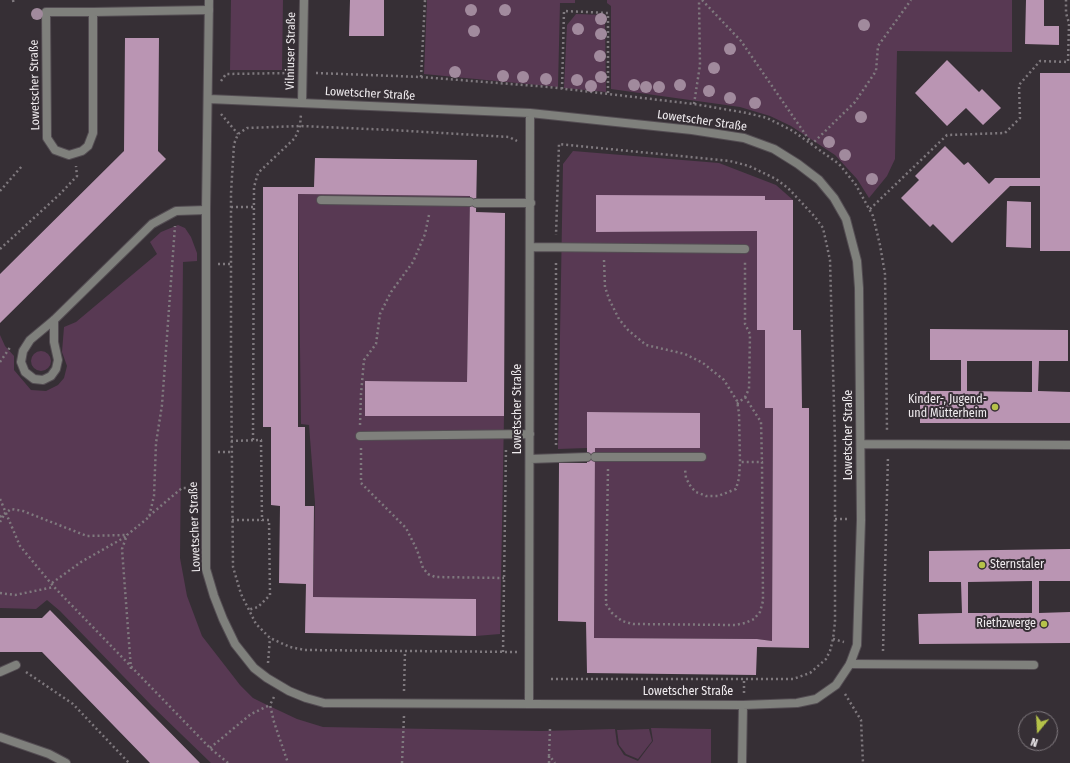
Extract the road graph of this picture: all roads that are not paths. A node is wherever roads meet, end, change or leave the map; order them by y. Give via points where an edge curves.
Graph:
1 (209, 0) edge
2 (304, 0) edge
3 (209, 10) junction
4 (93, 12) junction
5 (209, 99) junction
6 (302, 103) junction
7 (530, 113) junction
8 (321, 200) dead end
9 (531, 203) junction
10 (206, 210) junction
11 (530, 247) junction
12 (745, 249) road end
13 (54, 320) junction
14 (530, 434) junction
15 (360, 436) road end
16 (861, 444) junction
17 (1070, 445) edge
18 (702, 457) dead end
19 (530, 459) junction
20 (850, 664) junction
21 (1034, 665) dead end
22 (16, 666) road end
23 (0, 672) edge
24 (529, 704) junction
25 (744, 705) junction
26 (0, 737) edge
27 (66, 763) edge
28 (742, 763) edge

1 - 3 street, Lowetscher Straße
2 - 6 street, Vilniuser Straße
3 - 4 street, Lowetscher Straße
3 - 5 street, Lowetscher Straße
4 - 4 street, Lowetscher Straße via 46,12 47,138 55,150 69,155 76,154 88,146 94,129
5 - 6 street, Lowetscher Straße
5 - 10 street, Lowetscher Straße
6 - 7 street, Lowetscher Straße
7 - 9 street, Lowetscher Straße
7 - 16 street, Lowetscher Straße via 744,138 774,149 819,180 834,198 846,219 857,261
8 - 9 street
9 - 11 street, Lowetscher Straße
10 - 13 street via 176,211 152,224
10 - 24 street, Lowetscher Straße via 206,569 214,596 239,650 254,668 279,686 324,703
11 - 12 street
11 - 14 street, Lowetscher Straße
13 - 13 street via 30,340 23,351 20,362 34,379 43,380 51,376 56,369 58,360 54,342
14 - 15 street
14 - 19 street, Lowetscher Straße
16 - 17 street
16 - 20 street, Lowetscher Straße via 859,618 857,646
18 - 19 street
19 - 24 street, Lowetscher Straße
20 - 21 street
20 - 25 street, Lowetscher Straße via 836,685 816,699 797,703
22 - 23 street
24 - 25 street, Lowetscher Straße
25 - 28 street
26 - 27 street via 49,754

